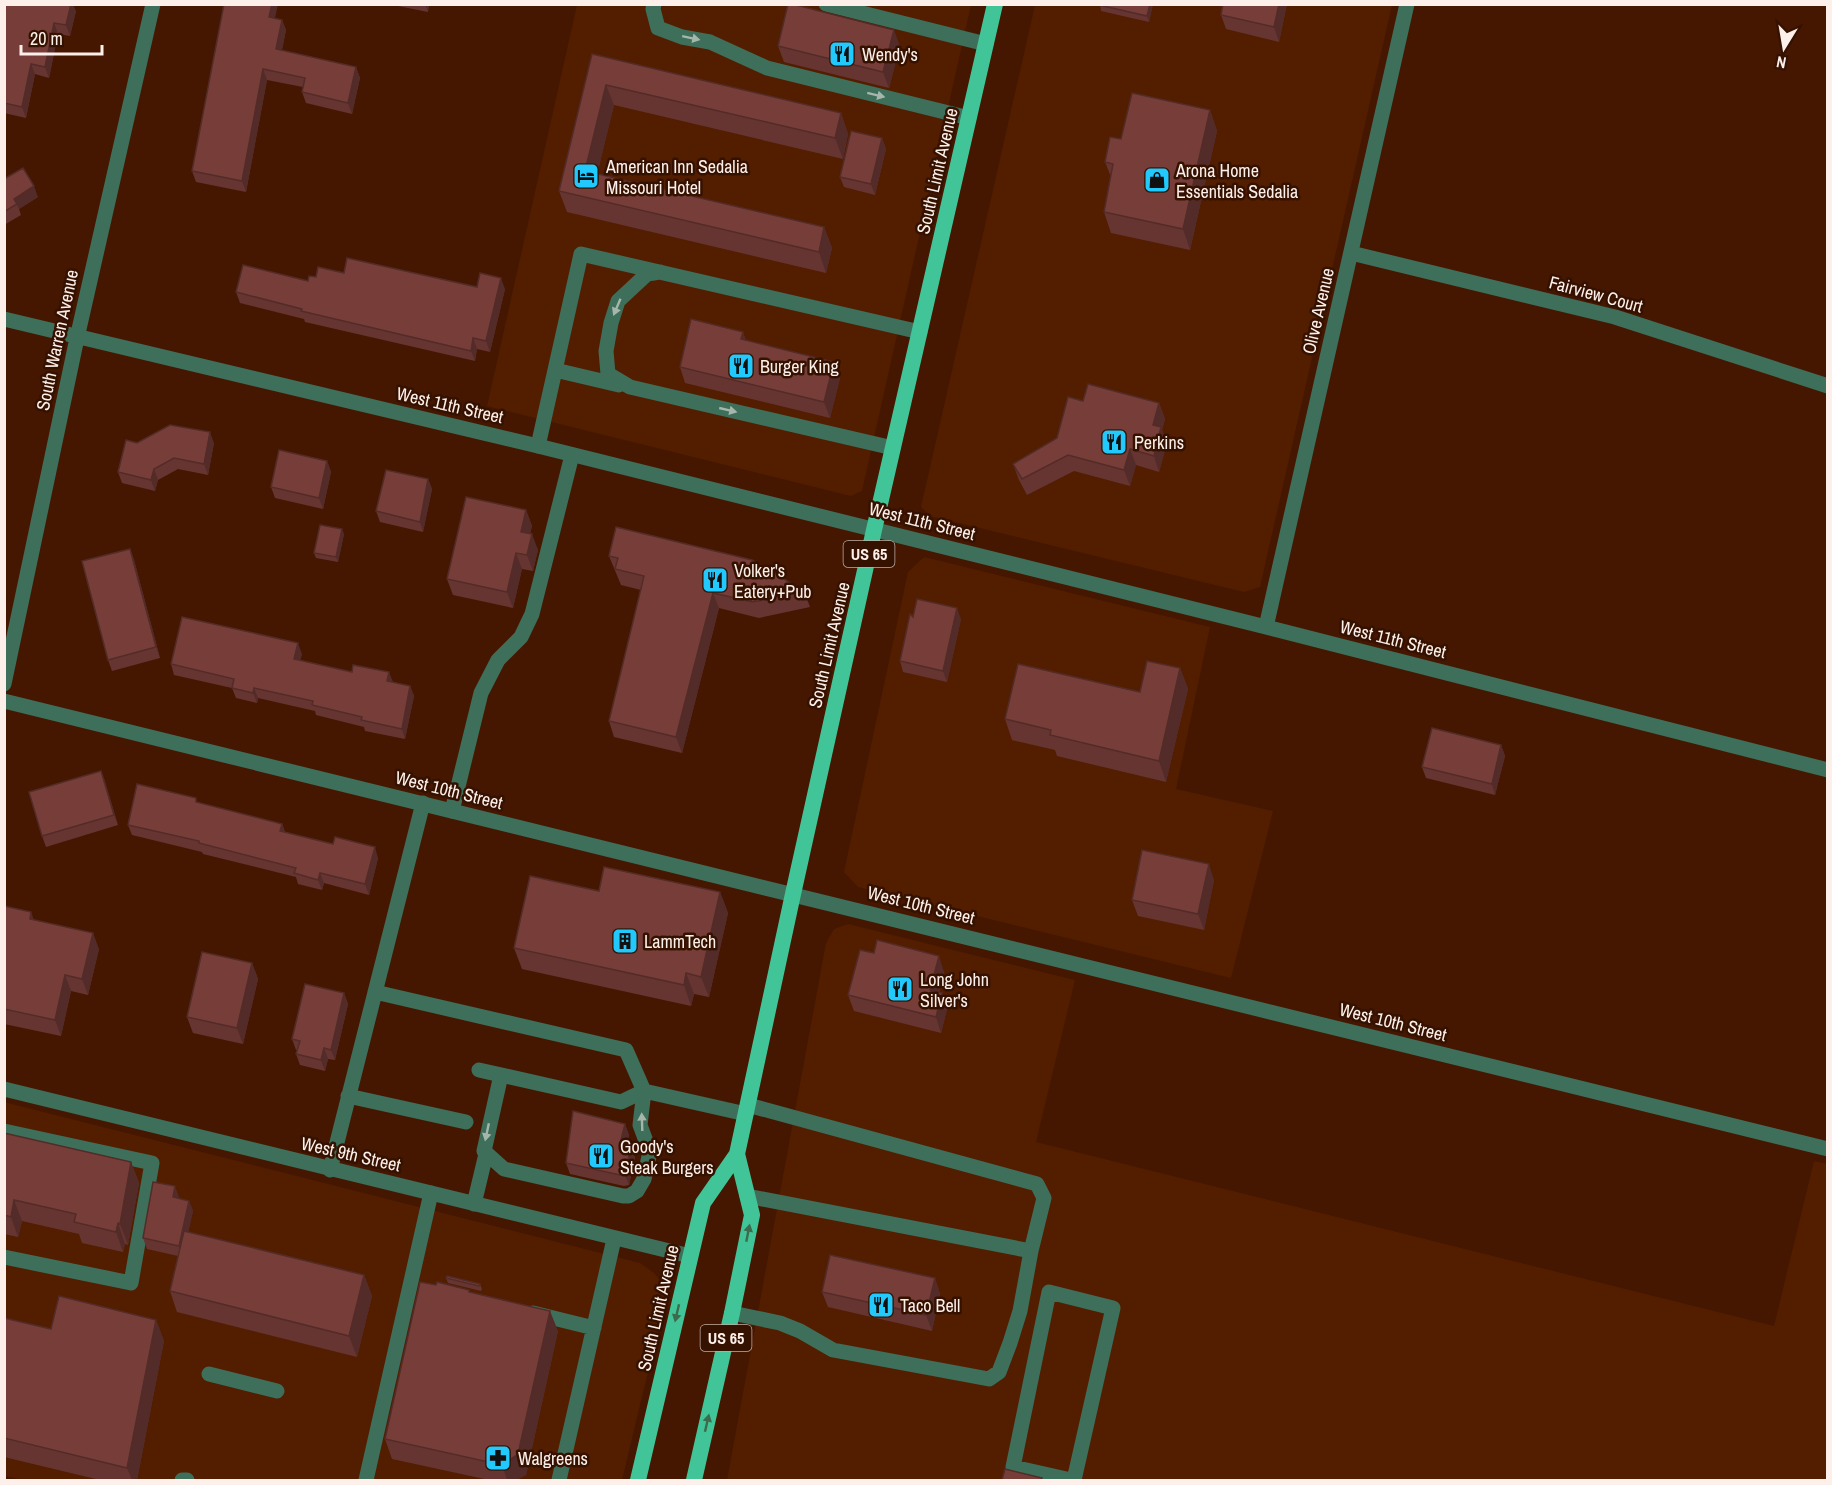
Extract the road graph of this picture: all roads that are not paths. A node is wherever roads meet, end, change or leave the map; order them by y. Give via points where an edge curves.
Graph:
1 (153, 4) edge
2 (654, 4) edge
3 (826, 4) edge
4 (995, 4) edge
5 (1407, 4) edge
6 (986, 44) junction
7 (969, 118) junction
8 (1351, 253) junction
9 (660, 272) junction
10 (4, 320) edge
11 (920, 332) junction
12 (77, 338) junction
13 (555, 370) junction
14 (1827, 386) edge
15 (630, 387) junction
16 (538, 446) junction
17 (893, 448) junction
18 (572, 455) junction
19 (874, 530) junction
20 (1266, 627) junction
21 (4, 684) edge
22 (4, 701) edge
23 (1827, 771) edge
24 (423, 803) junction
25 (452, 811) junction
26 (793, 894) junction
27 (375, 992) junction
28 (479, 1070) dead end
29 (501, 1075) junction
30 (4, 1089) edge
31 (644, 1091) junction
32 (348, 1096) junction
33 (747, 1109) junction
34 (466, 1122) dead end
35 (4, 1131) edge
36 (1827, 1149) edge
37 (486, 1154) junction
38 (737, 1154) junction
39 (330, 1170) junction
40 (431, 1193) junction
41 (747, 1196) junction
42 (474, 1204) junction
43 (614, 1239) junction
44 (1032, 1251) junction
45 (690, 1256) junction
46 (4, 1257) edge
47 (514, 1309) edge
48 (732, 1313) junction
49 (594, 1328) junction
50 (209, 1374) dead end
51 (277, 1391) dead end
52 (1009, 1474) edge
53 (182, 1480) edge
54 (187, 1480) edge
55 (366, 1480) edge
56 (559, 1480) edge
57 (638, 1480) edge
58 (694, 1480) edge
59 (1072, 1480) edge

1 - 12 street, South Warren Avenue
2 -> 7 street via 658,28 710,42 766,68
3 - 6 street
4 - 6 highway, South Limit Avenue / US 65
5 - 8 street, Olive Avenue
6 - 7 highway, South Limit Avenue / US 65
7 - 11 highway, South Limit Avenue / US 65
8 - 14 street, Fairview Court via 1615,318
8 - 20 street, Olive Avenue
9 - 11 street
9 - 13 street via 581,254
9 -> 15 street via 647,274 618,301 611,322 606,351 608,374
10 - 12 street, West 11th Street
11 - 17 highway, South Limit Avenue / US 65
12 - 16 street, West 11th Street
12 - 21 street, South Warren Avenue
13 - 15 street
13 - 16 street
15 -> 17 street
16 - 18 street, West 11th Street
17 - 19 highway, South Limit Avenue / US 65
18 - 19 street, West 11th Street
18 - 25 street via 532,614 521,637 498,660 481,693
19 - 20 street, West 11th Street
19 - 26 highway, South Limit Avenue / US 65
20 - 23 street, West 11th Street
22 - 24 street, West 10th Street
24 - 25 street, West 10th Street
24 - 27 street
25 - 26 street, West 10th Street
26 - 33 highway, South Limit Avenue / US 65
26 - 36 street, West 10th Street
27 - 31 street via 626,1050
27 - 32 street
28 - 29 street
29 - 31 street via 621,1102
29 -> 37 street via 486,1137
30 - 39 street, West 9th Street
31 - 33 street
37 -> 31 street via 504,1169 629,1196 645,1179 650,1152 640,1125
32 - 34 street
32 - 39 street
33 - 38 highway, South Limit Avenue / US 65
33 - 44 street via 1037,1184 1044,1198
35 - 46 street via 152,1163 131,1283
37 - 42 street
38 - 41 highway, South Limit Avenue / US 65
38 - 45 highway, South Limit Avenue / US 65 via 703,1203
39 - 40 street, West 9th Street
40 - 42 street, West 9th Street
40 - 55 street via 416,1286
41 - 44 street
48 -> 41 highway, South Limit Avenue / US 65 via 752,1215
42 - 43 street, West 9th Street
43 - 45 street, West 9th Street
43 - 49 street
44 - 48 street via 1010,1343 999,1372 989,1379 833,1350 800,1330
45 -> 57 highway, South Limit Avenue / US 65
47 - 49 street
58 -> 48 highway, South Limit Avenue / US 65
49 - 56 street
50 - 51 street
52 - 59 street
52 - 59 street via 1049,1292 1113,1308
53 - 54 street

